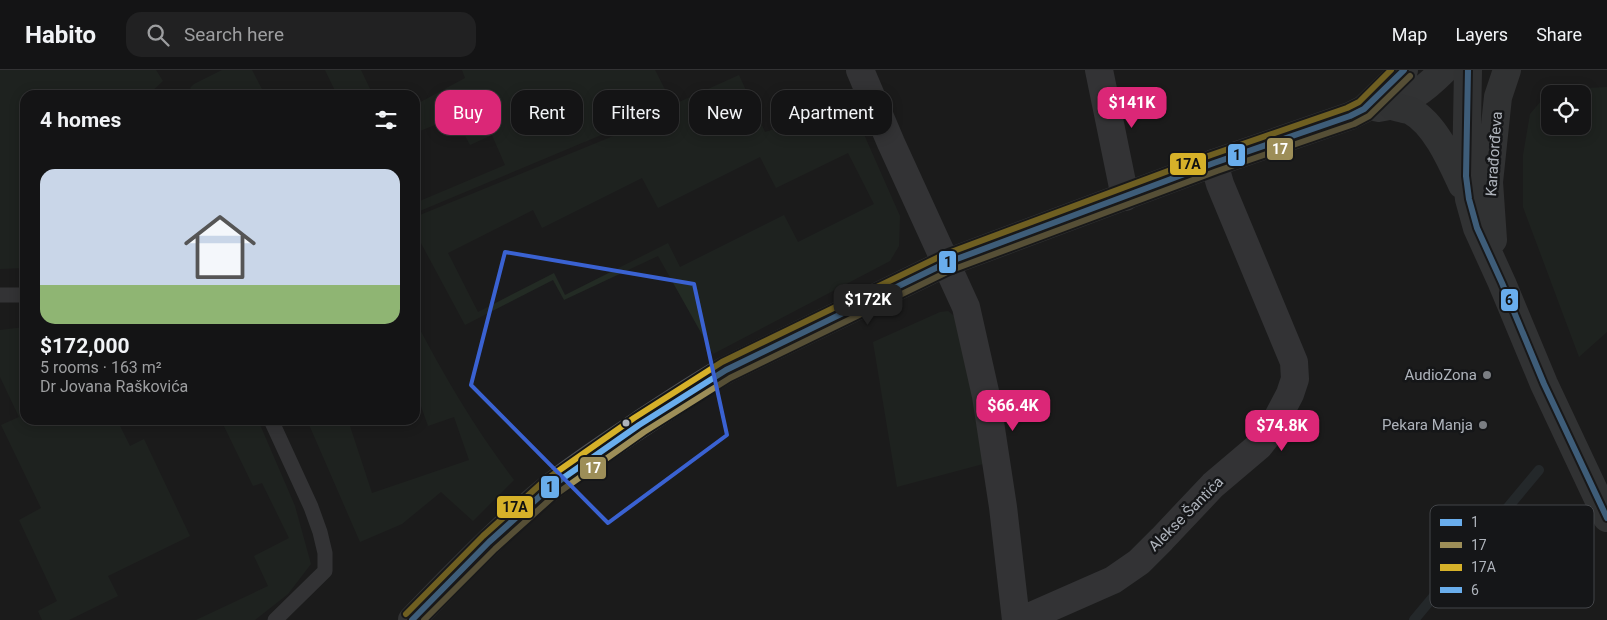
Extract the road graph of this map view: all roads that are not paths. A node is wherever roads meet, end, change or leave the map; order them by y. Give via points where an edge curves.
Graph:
1 (860, 70) edge
2 (1099, 70) edge
3 (1404, 70) edge
4 (1444, 70) edge
5 (1468, 70) edge
6 (1507, 70) edge
7 (1392, 106) junction
8 (1364, 110) junction
9 (1214, 163) junction
10 (1125, 197) junction
11 (1469, 199) junction
12 (946, 263) junction
13 (1496, 269) junction
14 (0, 295) edge
15 (20, 295) edge
16 (273, 425) edge
17 (1607, 518) edge
18 (275, 620) edge
19 (412, 620) edge
20 (1016, 620) edge
21 (1022, 620) edge

1 - 12 street
2 - 10 street
3 - 8 street
4 - 7 street via 1419,93
5 - 11 main road, Karađorđeva via 1465,153
6 - 13 main road, Karađorđeva via 1498,97 1489,182
7 - 8 street
7 - 11 main road via 1411,111 1426,123 1445,148
8 - 9 street
9 - 10 street
9 - 21 street, Alekse Šantića via 1294,362 1295,379 1290,394 1259,446 1213,485 1138,562 1113,580
10 - 12 street
11 - 13 main road, Karađorđeva via 1477,228
12 - 19 street via 706,381 574,469 538,497 466,563
12 - 20 street via 966,307 986,396
13 - 17 main road, Karađorđeva via 1544,384
14 - 15 lane
16 - 18 lane via 311,507 325,553 325,572

